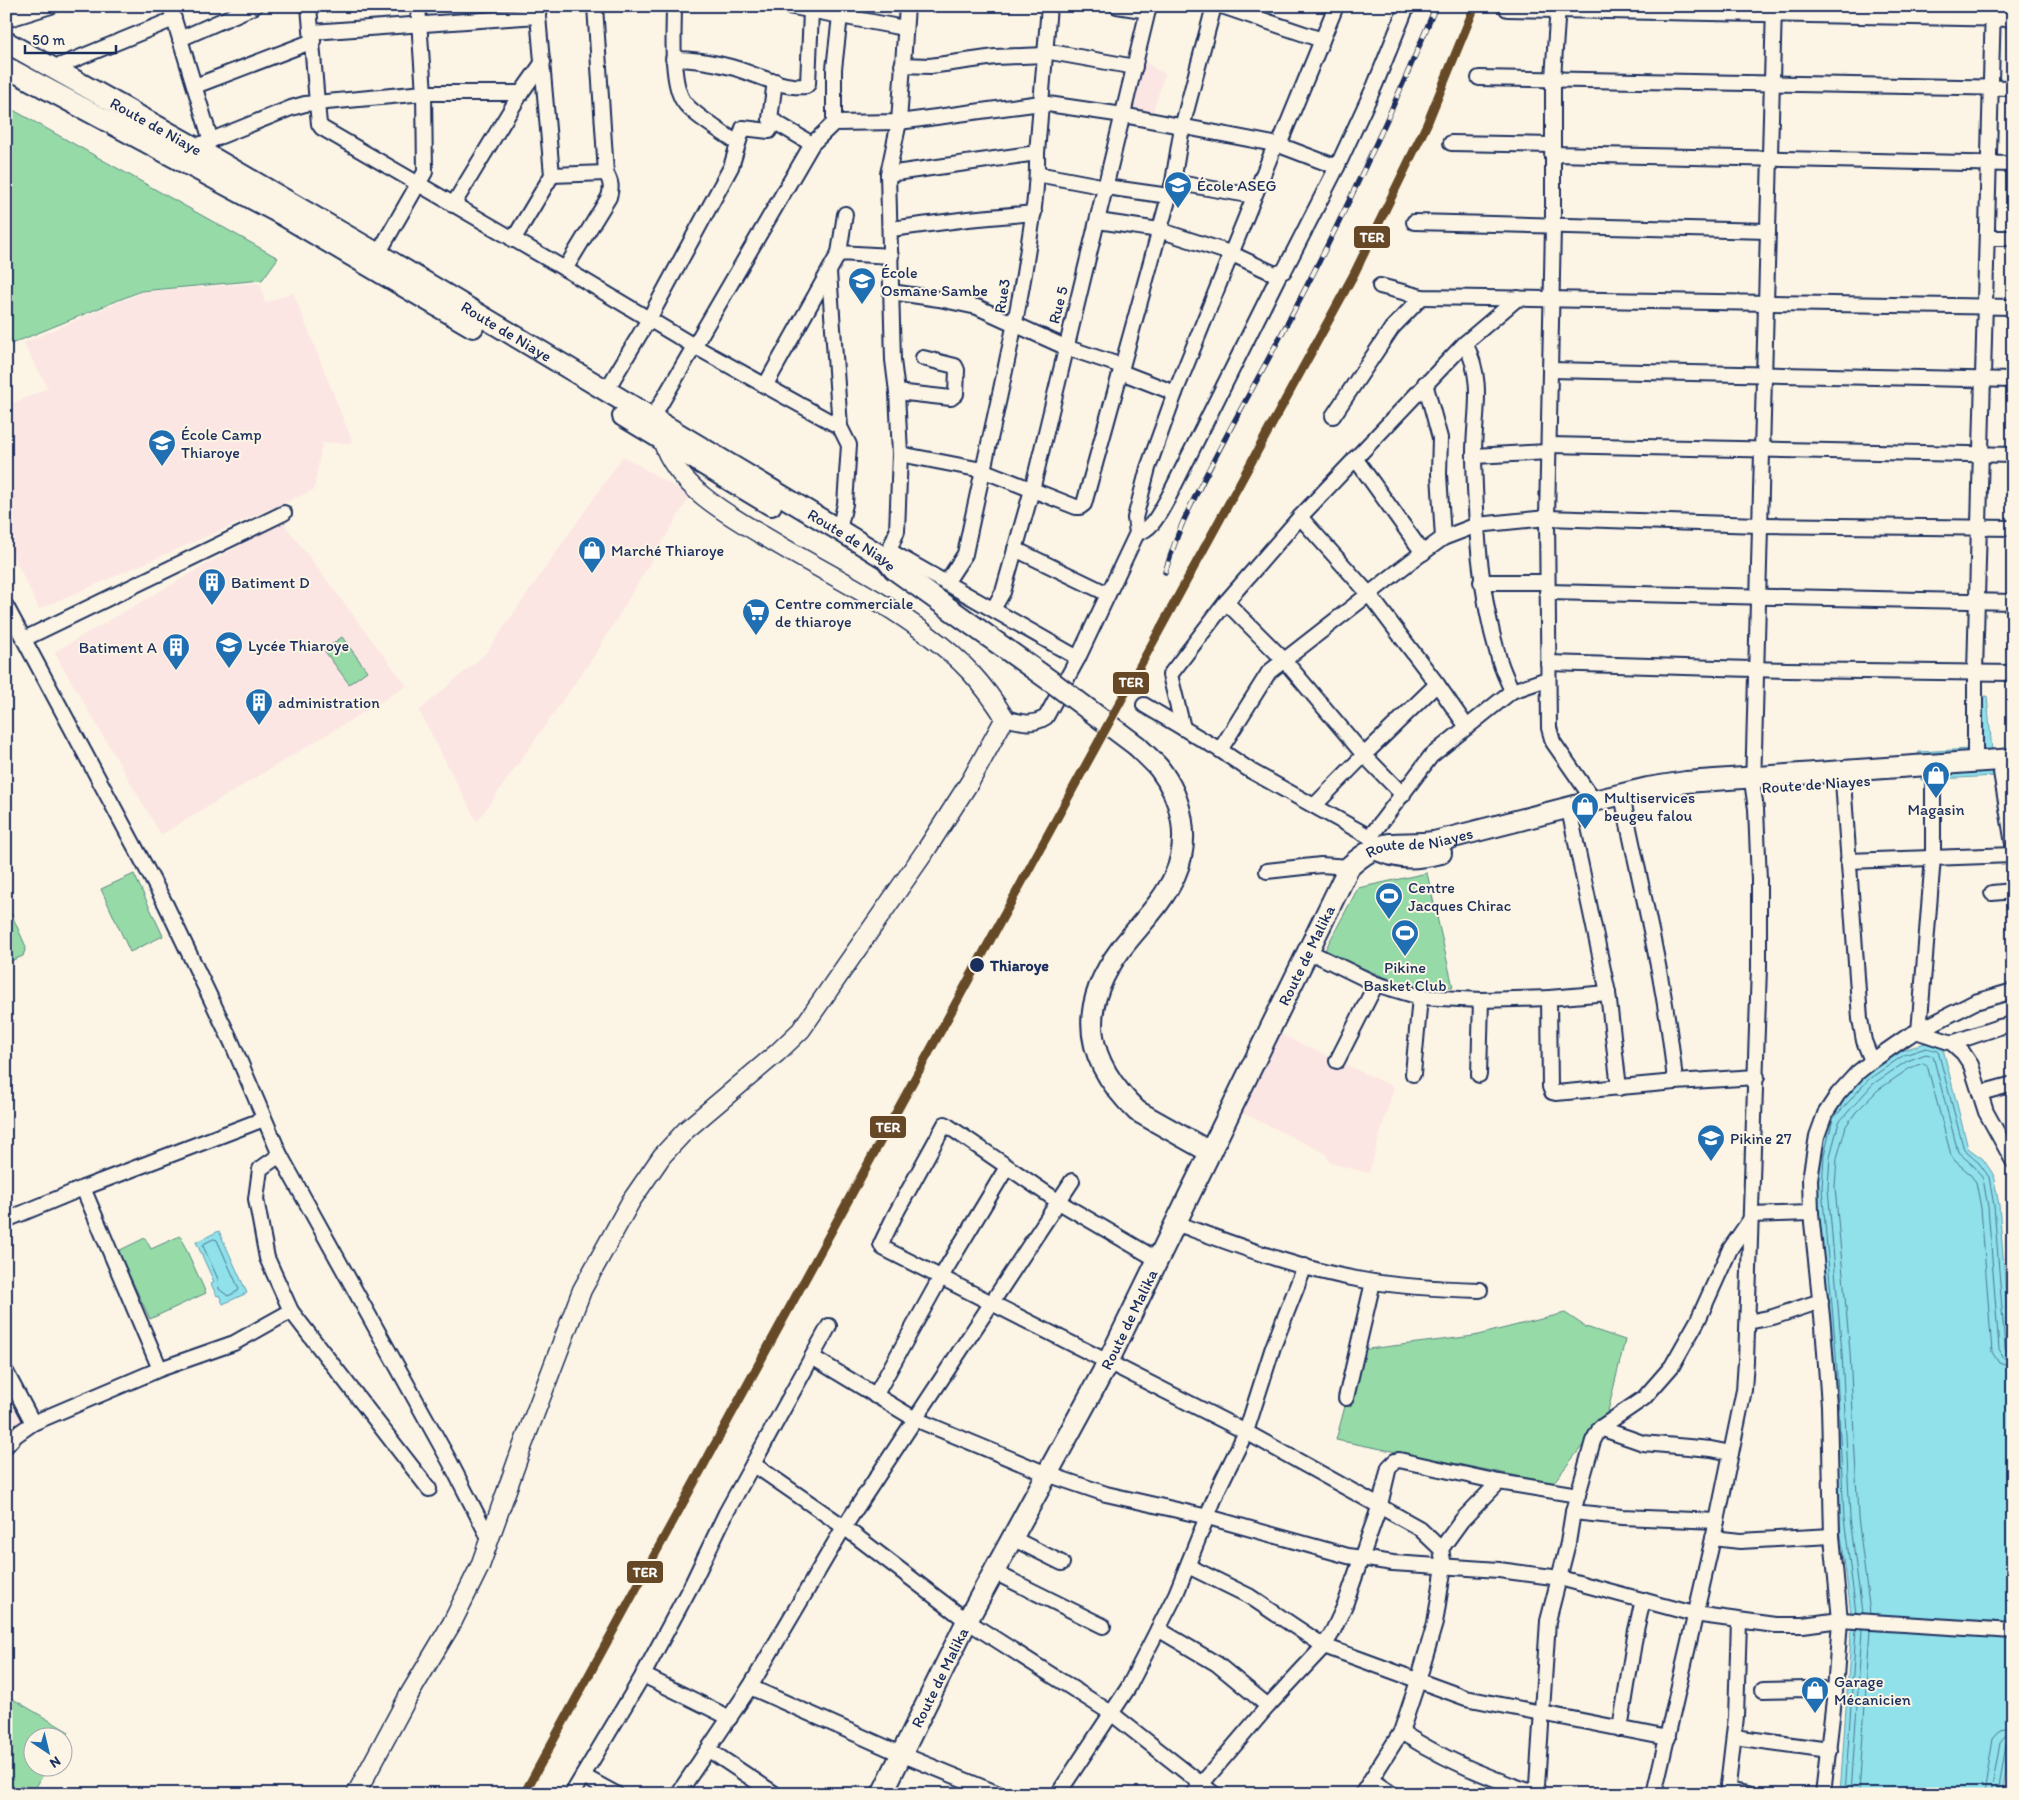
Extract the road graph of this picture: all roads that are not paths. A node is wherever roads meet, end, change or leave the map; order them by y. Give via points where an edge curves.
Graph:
1 (51, 6) edge
2 (256, 6) edge
3 (309, 6) edge
4 (418, 6) edge
5 (595, 6) edge
6 (674, 6) edge
7 (789, 6) edge
8 (907, 6) edge
9 (1049, 6) edge
10 (1117, 6) edge
11 (1214, 6) edge
12 (1222, 6) edge
13 (1336, 6) edge
14 (1407, 6) edge
15 (1507, 8) dead end
16 (1557, 8) edge
17 (34, 9) edge
18 (1148, 9) edge
19 (1774, 10) edge
20 (538, 11) edge
21 (811, 11) junction
22 (1993, 12) edge
23 (172, 13) edge
24 (844, 13) edge
25 (2013, 19) edge
26 (6, 20) edge
27 (419, 26) junction
28 (904, 28) junction
29 (313, 37) junction
30 (180, 39) junction
31 (1322, 40) junction
32 (6, 42) edge
33 (1045, 53) junction
34 (674, 59) junction
35 (543, 62) junction
36 (902, 65) junction
37 (6, 67) edge
38 (1135, 67) junction
39 (54, 68) junction
40 (1479, 78) dead end
41 (1554, 78) junction
42 (775, 81) junction
43 (1772, 82) junction
44 (195, 86) junction
45 (1990, 87) junction
46 (2013, 88) edge
47 (424, 93) junction
48 (521, 93) junction
49 (317, 103) junction
50 (1041, 103) junction
51 (1123, 115) junction
52 (898, 122) junction
53 (774, 123) junction
54 (834, 123) junction
55 (1182, 127) junction
56 (737, 143) junction
57 (1451, 143) dead end
58 (203, 144) junction
59 (812, 144) junction
60 (1277, 145) junction
61 (1552, 150) junction
62 (1037, 153) junction
63 (1770, 159) junction
64 (1988, 164) junction
65 (2013, 164) edge
66 (1337, 167) junction
67 (606, 173) junction
68 (888, 174) junction
69 (1037, 174) junction
70 (552, 175) junction
71 (1173, 182) junction
72 (418, 185) junction
73 (1106, 187) junction
74 (1169, 196) junction
75 (1254, 196) junction
76 (452, 205) junction
77 (1034, 213) junction
78 (845, 214) dead end
79 (1098, 221) junction
80 (1414, 222) dead end
81 (1553, 226) junction
82 (891, 229) junction
83 (1159, 230) junction
84 (1768, 231) junction
85 (1986, 238) junction
86 (2013, 238) edge
87 (513, 240) junction
88 (839, 253) junction
89 (1230, 253) junction
90 (378, 254) junction
91 (891, 256) junction
92 (565, 269) junction
93 (829, 272) junction
94 (1280, 274) junction
95 (1380, 286) dead end
96 (891, 292) junction
97 (1422, 297) junction
98 (1518, 298) junction
99 (1551, 298) junction
100 (1766, 303) junction
101 (1984, 307) junction
102 (2013, 307) edge
103 (649, 319) junction
104 (1015, 326) junction
105 (1464, 343) junction
106 (694, 346) junction
107 (1065, 348) junction
108 (923, 358) dead end
109 (1121, 369) junction
110 (1550, 370) junction
111 (1764, 375) junction
112 (1982, 379) junction
113 (2013, 380) edge
114 (1425, 383) junction
115 (766, 386) junction
116 (897, 392) junction
117 (1174, 393) junction
118 (602, 395) junction
119 (1333, 416) dead end
120 (653, 418) junction
121 (840, 427) junction
122 (662, 440) junction
123 (1549, 449) junction
124 (1762, 449) junction
125 (900, 454) junction
126 (1981, 454) junction
127 (2013, 455) edge
128 (1474, 456) junction
129 (1356, 458) junction
130 (982, 470) junction
131 (1032, 490) junction
132 (284, 513) dead end
133 (1300, 517) junction
134 (1547, 518) junction
135 (1477, 525) junction
136 (1760, 525) junction
137 (1978, 528) junction
138 (2013, 528) edge
139 (839, 530) junction
140 (1137, 532) junction
141 (1443, 538) junction
142 (1014, 549) junction
143 (1423, 553) junction
144 (890, 560) junction
145 (1481, 582) junction
146 (946, 583) junction
147 (1547, 587) junction
148 (1368, 593) junction
149 (1108, 594) junction
150 (1758, 596) junction
151 (1977, 601) junction
152 (1226, 602) junction
153 (2013, 602) edge
154 (6, 606) edge
155 (993, 610) junction
156 (24, 639) junction
157 (1078, 658) junction
158 (1284, 660) junction
159 (1548, 663) junction
160 (1756, 669) junction
161 (1974, 672) junction
162 (2013, 672) edge
163 (1547, 679) junction
164 (1437, 684) junction
165 (1512, 691) junction
166 (1144, 705) dead end
167 (1005, 718) junction
168 (1467, 727) junction
169 (1183, 728) junction
170 (1220, 750) junction
171 (1364, 755) junction
172 (1975, 760) junction
173 (2009, 767) edge
174 (1933, 776) junction
175 (1843, 781) junction
176 (1753, 782) junction
177 (1403, 796) junction
178 (1594, 801) junction
179 (1315, 805) junction
180 (1624, 805) junction
181 (1571, 820) junction
182 (1507, 830) junction
183 (1373, 843) junction
184 (2013, 844) edge
185 (2013, 854) edge
186 (1933, 858) junction
187 (1848, 861) junction
188 (1349, 867) junction
189 (1267, 871) dead end
190 (2013, 891) edge
191 (1992, 893) dead end
192 (1308, 951) junction
193 (1376, 984) junction
194 (2013, 991) edge
195 (1608, 993) junction
196 (1420, 997) junction
197 (1548, 998) junction
198 (1481, 1000) junction
199 (2013, 1024) edge
200 (1919, 1032) junction
201 (1952, 1043) junction
202 (1337, 1061) dead end
203 (1872, 1061) junction
204 (1413, 1074) dead end
205 (1479, 1074) dead end
206 (1757, 1077) junction
207 (1675, 1082) junction
208 (2013, 1084) edge
209 (1619, 1088) junction
210 (1980, 1093) junction
211 (264, 1119) junction
212 (1210, 1152) junction
213 (280, 1155) junction
214 (2013, 1161) edge
215 (1007, 1167) junction
216 (1072, 1181) dead end
217 (83, 1188) junction
218 (1059, 1202) junction
219 (1811, 1214) junction
220 (1751, 1218) junction
221 (6, 1220) edge
222 (1175, 1223) junction
223 (1158, 1260) junction
224 (1305, 1266) junction
225 (941, 1277) junction
226 (1373, 1282) junction
227 (1480, 1290) dead end
228 (1821, 1301) junction
229 (992, 1302) junction
230 (291, 1311) junction
231 (1748, 1322) junction
232 (829, 1326) dead end
233 (812, 1356) junction
234 (1107, 1363) junction
235 (160, 1369) junction
236 (6, 1372) edge
237 (875, 1396) junction
238 (1346, 1398) dead end
239 (916, 1418) junction
240 (34, 1423) junction
241 (1600, 1428) junction
242 (1246, 1432) junction
243 (6, 1446) edge
244 (1731, 1453) junction
245 (752, 1464) junction
246 (1047, 1474) junction
247 (1499, 1482) junction
248 (429, 1489) dead end
249 (1578, 1495) junction
250 (1380, 1505) junction
251 (1573, 1512) junction
252 (1208, 1517) junction
253 (1717, 1521) junction
254 (844, 1527) junction
255 (1832, 1536) junction
256 (489, 1538) junction
257 (1012, 1538) junction
258 (1713, 1538) junction
259 (1441, 1549) junction
260 (1360, 1558) junction
261 (1062, 1563) dead end
262 (1188, 1566) junction
263 (1444, 1566) junction
264 (994, 1572) junction
265 (1560, 1578) junction
266 (1643, 1600) junction
267 (1694, 1614) junction
268 (1840, 1620) junction
269 (967, 1621) junction
270 (1739, 1621) junction
271 (1103, 1626) dead end
272 (1158, 1629) junction
273 (2013, 1631) edge
274 (1324, 1646) junction
275 (643, 1675) junction
276 (1418, 1680) junction
277 (750, 1687) junction
278 (1763, 1690) dead end
279 (1835, 1691) junction
280 (1268, 1706) junction
281 (1111, 1713) junction
282 (1543, 1713) junction
283 (730, 1718) junction
284 (1620, 1729) junction
285 (1401, 1732) junction
286 (1734, 1737) junction
287 (1668, 1738) junction
288 (709, 1750) junction
289 (1829, 1750) junction
290 (901, 1754) junction
291 (583, 1776) junction
292 (1371, 1780) junction
293 (1197, 1788) edge
294 (1728, 1792) edge
295 (356, 1794) edge
296 (572, 1794) edge
297 (616, 1794) edge
298 (678, 1794) edge
299 (775, 1794) edge
300 (882, 1794) edge
301 (999, 1794) edge
302 (1058, 1794) edge
303 (1214, 1794) edge
304 (1362, 1794) edge
305 (1392, 1794) edge
306 (1539, 1794) edge
307 (1654, 1794) edge
308 (1747, 1794) edge
309 (1824, 1794) edge

1 - 17 street
2 - 30 street
3 - 29 street
4 - 27 street
5 - 67 street
6 - 34 street
7 - 21 street
8 - 28 street
9 - 33 street, Rue3
10 - 18 street
11 - 55 street
12 - 31 street
13 - 31 street
14 - 66 street
15 - 16 street
16 - 19 street
16 - 41 street
17 - 26 street
18 - 38 street, Rue 5
19 - 22 street
19 - 43 street
20 - 27 street
20 - 35 street
21 - 24 street
21 - 42 street via 808,84 802,86
22 - 25 street
22 - 45 street
23 - 30 street
23 - 39 street
24 - 28 street
24 - 54 street via 834,69
27 - 29 street
27 - 47 street
28 - 36 street
29 - 44 street
29 - 49 street
30 - 44 street
31 - 60 street
32 - 39 main road, Route de Niaye
33 - 36 street via 930,66
33 - 38 street
33 - 50 street, Rue3
34 - 42 street via 697,59
34 - 56 street via 684,102
35 - 48 street
35 - 70 street
36 - 52 street
37 - 118 main road, Route de Niaye via 282,214
38 - 51 street, Rue 5
39 - 58 main road, Route de Niaye
40 - 41 street
41 - 43 street
41 - 61 street
42 - 53 street via 770,119
43 - 45 street
43 - 63 street
44 - 58 street
45 - 46 street
45 - 64 street
47 - 48 street
47 - 49 street
47 - 72 street via 425,169
48 - 76 street
49 - 58 street via 291,108
49 - 72 street via 319,124 324,130
50 - 51 street
50 - 52 street
50 - 62 street, Rue3
51 - 55 street
51 - 73 street, Rue 5
52 - 54 street
52 - 68 street
53 - 56 street via 769,131 744,127
53 - 59 street
54 - 59 street
55 - 60 street
55 - 71 street
56 - 103 street via 731,167
57 - 61 street
58 - 90 main road, Route de Niaye
59 - 106 street
60 - 66 street
60 - 75 street
61 - 63 street
61 - 81 street
62 - 68 street
62 - 69 street, Rue3
63 - 64 street
63 - 84 street
64 - 65 street
64 - 85 street
66 - 94 street
67 - 70 street
67 - 92 street via 612,190
68 - 82 street
69 - 73 street
69 - 77 street, Rue3
70 - 87 street
71 - 74 street
71 - 75 street
72 - 76 street
72 - 90 street
73 - 74 street
73 - 79 street, Rue 5
74 - 83 street
75 - 89 street
76 - 87 street
77 - 82 street
77 - 104 street, Rue3
78 - 88 street
79 - 83 street
79 - 107 street, Rue 5
80 - 81 street
81 - 84 street
81 - 99 street
82 - 91 street
83 - 89 street
83 - 109 street
84 - 100 street
85 - 86 street
85 - 101 street
87 - 92 street
88 - 91 street
88 - 93 street
89 - 94 street
89 - 117 street
90 - 118 main road, Route de Niaye
91 - 96 street
92 - 103 street
93 - 115 street
93 - 121 street
94 - 140 street via 1168,498 1150,526
95 - 97 street
96 - 104 street via 977,307
96 - 116 street via 892,360
97 - 98 street
97 - 119 street via 1392,328
98 - 99 street
98 - 105 street
99 - 100 street
99 - 110 street
100 - 101 street
100 - 111 street
101 - 102 street
101 - 112 street
103 - 106 street
103 - 118 street
104 - 107 street
104 - 130 street, Rue3
105 - 114 street
105 - 128 street via 1472,356 1478,391
106 - 115 street
106 - 120 street
107 - 109 street
107 - 131 street, Rue 5
108 - 116 street via 955,366 955,396
109 - 117 street
109 - 131 street via 1084,504 1076,507
110 - 111 street
110 - 123 street
111 - 112 street
111 - 124 street
112 - 113 street
112 - 126 street
114 - 129 street
114 - 141 street via 1440,438
115 - 121 street
116 - 125 street
117 - 140 street via 1146,476 1135,518
118 - 120 main road, Route de Niaye
118 - 122 main road, Route de Niaye
120 - 139 main road, Route de Niaye
121 - 139 street via 849,445 845,504
122 - 144 main road, Route de Niaye via 849,552 880,567
122 - 167 street via 667,454 680,472 726,513 928,634 961,661 988,691
123 - 124 street
123 - 128 street
123 - 134 street
124 - 126 street
124 - 136 street
125 - 130 street
125 - 144 street via 897,530
126 - 127 street
126 - 137 street
128 - 135 street
129 - 133 street
129 - 143 street
130 - 131 street
130 - 146 street, Rue3 via 965,554
131 - 142 street, Rue 5
132 - 156 street
133 - 148 street
133 - 152 street
134 - 135 street
134 - 136 street
134 - 147 street
135 - 141 street
135 - 145 street
136 - 137 street
136 - 150 street
137 - 138 street
137 - 151 street
139 - 144 main road, Route de Niaye
140 - 149 street
141 - 143 street
142 - 149 street
142 - 155 street, Rue 5 via 1003,592
143 - 148 street
144 - 146 street
144 - 212 main road, bridge via 1137,746 1157,766 1175,794 1183,829 1180,860 1164,894 1121,949 1101,981 1092,1016 1093,1036 1103,1070 1137,1111
145 - 147 street
145 - 165 street via 1498,657
146 - 155 street
147 - 150 street
147 - 159 street
148 - 158 street
148 - 164 street
149 - 157 street
150 - 151 street
150 - 160 street
151 - 153 street
151 - 161 street
152 - 158 street
152 - 169 street via 1170,675
154 - 156 street
155 - 157 street
156 - 211 street via 166,905 232,1043
157 - 167 street via 1046,717 1037,723
158 - 170 street via 1269,672
158 - 171 street
159 - 160 street
159 - 163 street
160 - 161 street
160 - 176 street
161 - 162 street
161 - 172 street
163 - 165 street
163 - 178 street via 1549,735
164 - 168 street
164 - 171 street
165 - 168 street
166 - 169 street
167 - 256 street via 971,780 926,850 801,1030 686,1130 662,1156 631,1201 582,1290
168 - 177 street via 1431,756
169 - 170 street
170 - 179 street via 1251,771
171 - 177 street
171 - 179 street
172 - 173 main road, Route de Niayes
172 - 176 main road, Route de Niayes
173 - 174 main road, Route de Niayes
173 - 184 street
174 - 175 main road, Route de Niayes
174 - 186 street
175 - 176 main road, Route de Niayes
175 - 187 street
176 - 178 main road, Route de Niayes via 1668,785
176 - 180 main road, Route de Niayes
176 - 206 street via 1759,880
177 - 183 street
178 - 182 main road, Route de Niayes
179 - 183 street
180 - 181 main road, Route de Niayes
180 - 207 street via 1662,987
181 - 182 main road, Route de Niayes
181 - 195 street
182 - 183 main road, Route de Niayes via 1421,844
183 - 188 main road
185 - 186 street
186 - 187 street
186 - 200 street
187 - 203 street via 1860,1019
188 - 189 street via 1321,865
188 - 192 main road, Route de Malika
190 - 191 street
192 - 193 street
192 - 212 main road, Route de Malika
193 - 196 street
193 - 202 street
194 - 200 street via 1975,1002
195 - 197 street
195 - 209 street
196 - 198 street
196 - 204 street
197 - 198 street
197 - 209 street via 1550,1090 1556,1093
198 - 205 street
199 - 201 street
200 - 201 street
200 - 203 street
201 - 210 street via 1971,1066
203 - 219 street via 1848,1082 1824,1114 1810,1179
206 - 207 street
206 - 220 street
207 - 209 street
208 - 210 street
210 - 214 street via 1986,1112
211 - 213 street
211 - 217 street
212 - 222 main road, Route de Malika
213 - 230 street via 260,1169 256,1199 267,1258
213 - 256 street
215 - 218 street
215 - 225 street
215 - 225 street via 945,1124 881,1244
216 - 218 street
217 - 221 street
217 - 235 street
218 - 223 street
218 - 229 street
219 - 220 street
219 - 228 street
220 - 231 street
220 - 241 street via 1730,1249 1698,1320 1672,1366 1644,1398
222 - 223 main road, Route de Malika
222 - 224 street
223 - 234 main road, Route de Malika
224 - 226 street
224 - 242 street
225 - 229 street
225 - 237 street
226 - 227 street
226 - 238 street
228 - 231 street
228 - 255 street via 1829,1405
229 - 234 street
229 - 239 street
230 - 235 street via 234,1343
230 - 248 street
231 - 244 street via 1744,1390
232 - 233 street
233 - 237 street
233 - 245 street
234 - 242 street
234 - 246 main road, Route de Malika
235 - 240 street
236 - 240 street
237 - 239 street
239 - 246 street
239 - 254 street
240 - 243 street
241 - 244 street via 1643,1443
241 - 249 street via 1593,1440
242 - 250 street
242 - 252 street
244 - 253 street
245 - 254 street
245 - 275 street
246 - 252 street via 1106,1494
246 - 257 main road, Route de Malika
247 - 249 street
247 - 250 street via 1399,1460 1389,1467
247 - 259 street via 1462,1520
249 - 251 street
250 - 259 street via 1420,1528
250 - 260 street
251 - 253 street
251 - 265 street
252 - 260 street
252 - 262 street
253 - 258 street
254 - 269 street
254 - 277 street
255 - 258 street via 1740,1541
255 - 268 street
256 - 295 street via 480,1566 452,1623
257 - 261 street
257 - 264 main road, Route de Malika
258 - 267 street
259 - 263 street
260 - 263 street
260 - 274 street via 1345,1605
262 - 272 street
262 - 274 street via 1250,1596
263 - 265 street
263 - 276 street via 1434,1623
264 - 269 main road, Route de Malika
264 - 271 street
265 - 266 street
265 - 282 street via 1548,1621
266 - 267 street
266 - 284 street
267 - 270 street
267 - 287 street
268 - 270 street via 1788,1626
268 - 273 street
268 - 279 street
269 - 281 street
269 - 290 main road, Route de Malika
270 - 286 street
272 - 280 street via 1217,1664
272 - 281 street via 1128,1688
274 - 276 street
274 - 280 street
275 - 283 street
275 - 291 street
276 - 282 street via 1466,1698
276 - 285 street
277 - 283 street
277 - 290 street
278 - 279 street
279 - 289 street
280 - 293 street
281 - 293 street
281 - 302 street
282 - 284 street
282 - 306 street
283 - 288 street
284 - 287 street
285 - 292 street
285 - 306 street via 1424,1747 1487,1776
286 - 289 street
286 - 294 street
287 - 307 street
288 - 298 street
288 - 299 street
289 - 309 street
290 - 300 main road, Route de Malika
290 - 301 street
291 - 296 street
291 - 297 street
292 - 304 street
292 - 305 street
293 - 303 street
294 - 308 street

